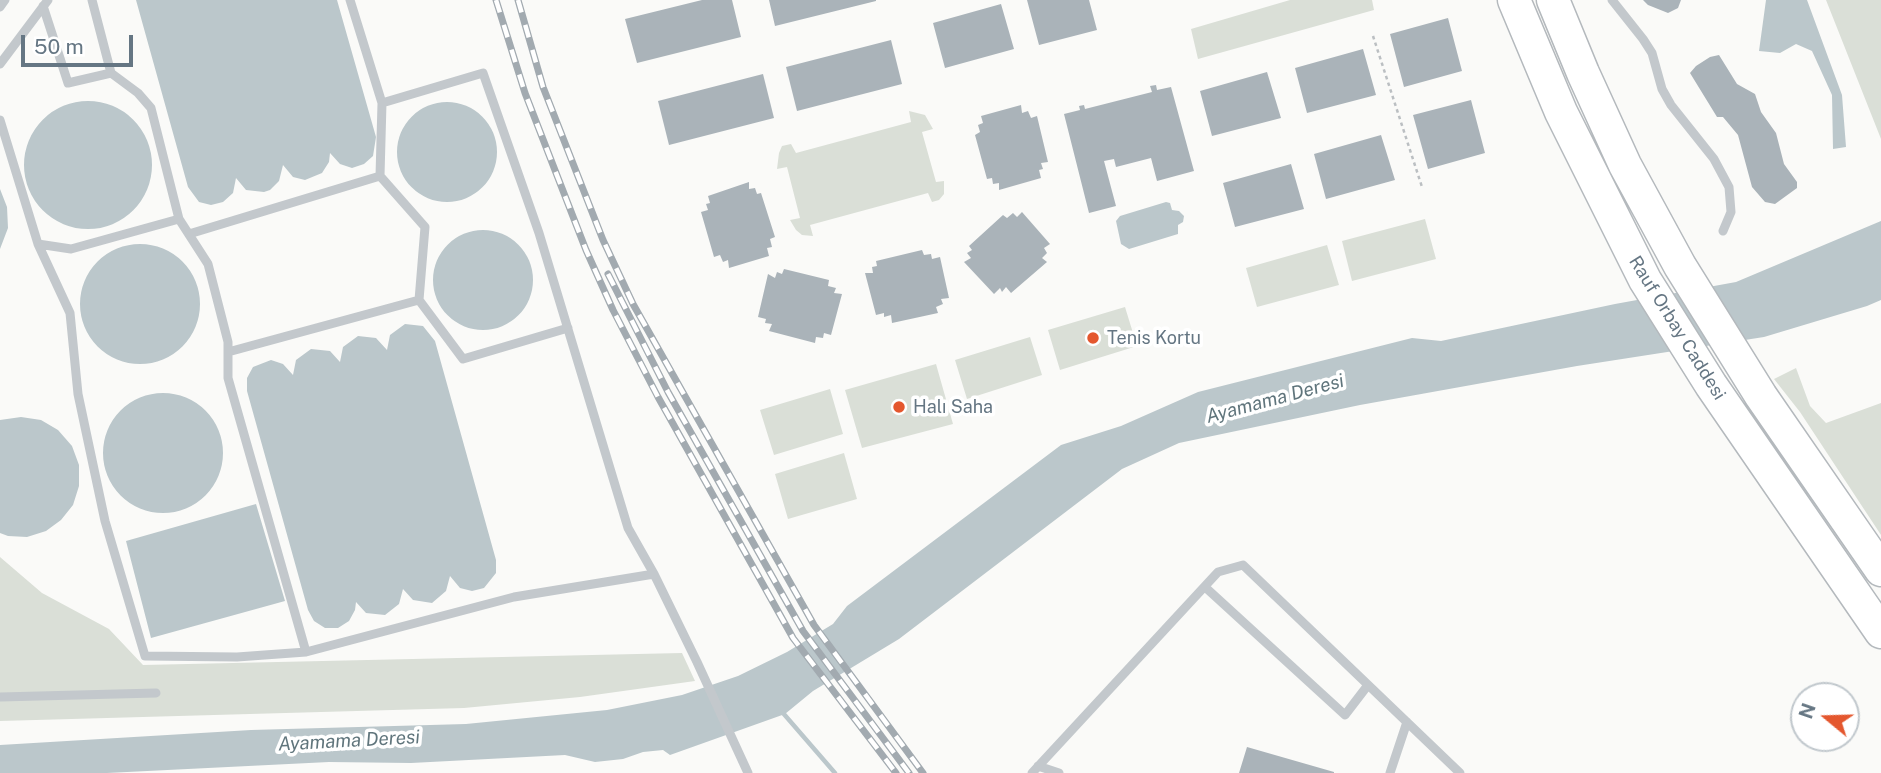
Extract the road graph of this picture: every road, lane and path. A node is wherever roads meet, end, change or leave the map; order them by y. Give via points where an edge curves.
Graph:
1 (5, 0) edge
2 (92, 0) edge
3 (350, 0) edge
4 (1514, 0) edge
5 (1553, 0) edge
6 (1612, 0) edge
7 (45, 3) edge
8 (0, 7) edge
9 (1373, 36) dead end
10 (0, 64) edge
11 (111, 73) junction
12 (382, 103) junction
13 (0, 120) edge
14 (380, 176) junction
15 (1422, 187) dead end
16 (179, 219) junction
17 (1723, 231) dead end
18 (189, 234) junction
19 (38, 244) junction
20 (419, 300) junction
21 (568, 328) junction
22 (228, 352) junction
23 (1881, 570) edge
24 (654, 574) junction
25 (1205, 587) junction
26 (1881, 632) edge
27 (306, 652) junction
28 (1368, 685) junction
29 (156, 693) dead end
30 (0, 697) edge
31 (1407, 722) junction
32 (1035, 770) edge
33 (748, 773) edge
34 (1059, 773) edge
35 (1390, 773) edge
36 (1460, 773) edge

1 - 8 lane
2 - 11 lane
3 - 12 lane
4 - 26 highway, Rauf Orbay Caddesi via 1561,112 1645,280 1711,385
5 - 23 highway, Rauf Orbay Caddesi via 1619,153 1680,266
6 - 17 lane via 1651,53 1671,105 1714,159 1729,187 1731,212
7 - 10 lane
7 - 11 lane via 68,83
9 - 15 path
11 - 16 lane via 151,108
12 - 14 lane
12 - 21 lane via 483,74
13 - 19 lane
14 - 18 lane
14 - 20 lane via 425,227
16 - 18 lane
16 - 19 lane via 71,248
18 - 22 lane via 208,264
19 - 27 lane via 69,313 78,394 105,521 145,656
20 - 21 lane via 463,359
20 - 22 lane
21 - 24 lane via 628,528
22 - 27 lane via 228,378
24 - 27 lane via 514,597
24 - 33 lane
25 - 28 lane via 1218,572 1243,565
25 - 28 lane via 1345,715
25 - 32 lane
28 - 31 lane
29 - 30 lane
31 - 35 lane
31 - 36 lane
32 - 34 lane

